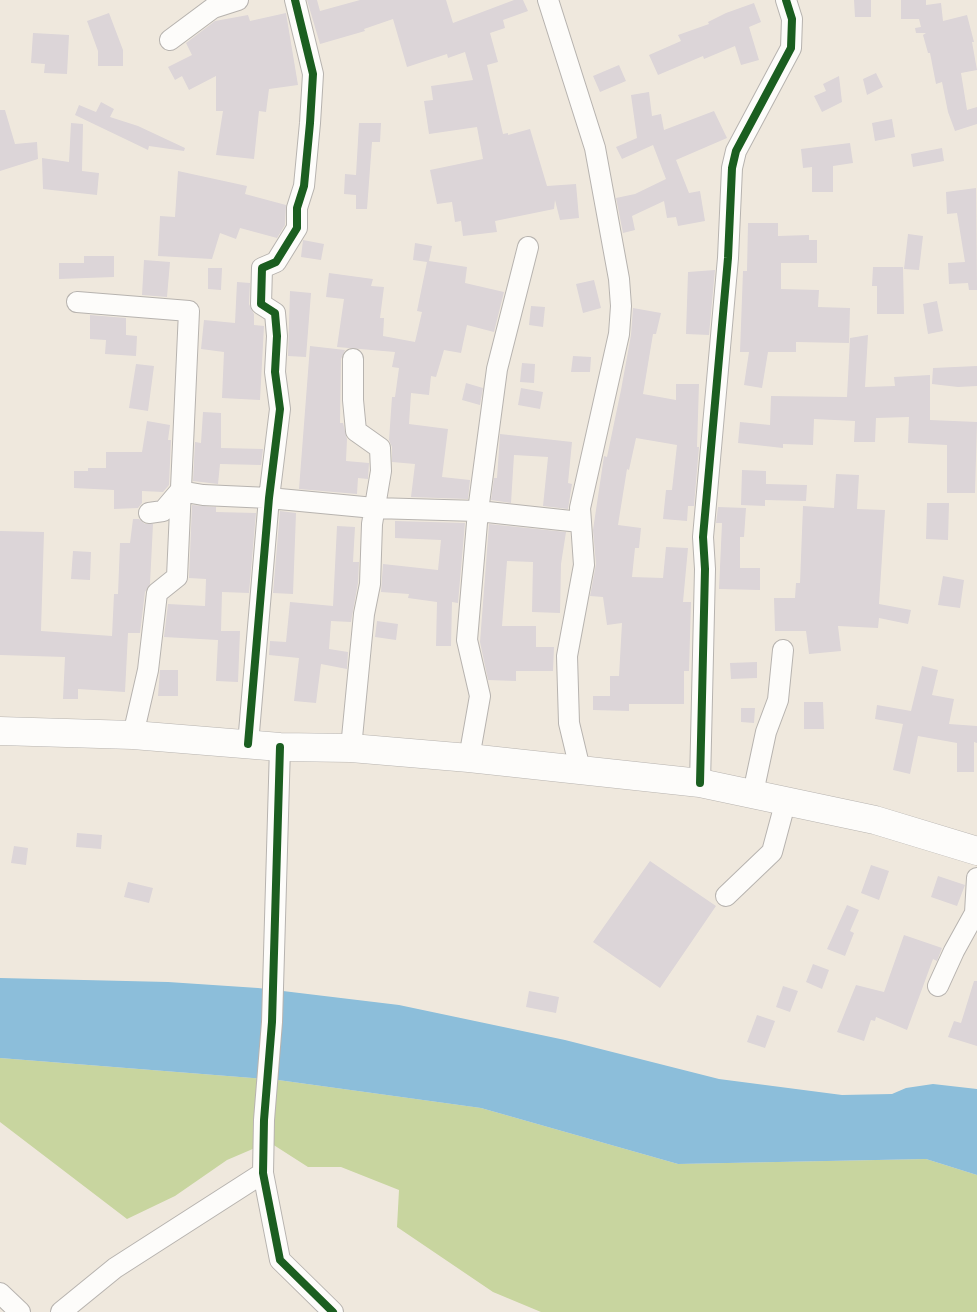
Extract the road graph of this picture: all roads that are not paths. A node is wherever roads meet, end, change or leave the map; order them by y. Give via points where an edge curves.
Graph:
1 (238, 0) edge
2 (295, 0) edge
3 (548, 0) edge
4 (786, 0) edge
5 (170, 40) dead end
6 (528, 247) dead end
7 (77, 302) dead end
8 (353, 359) dead end
9 (180, 491) junction
10 (269, 498) junction
11 (374, 508) junction
12 (478, 511) junction
13 (150, 513) dead end
14 (580, 522) junction
15 (782, 650) dead end
16 (0, 731) edge
17 (132, 735) junction
18 (248, 744) junction
19 (280, 747) junction
20 (351, 748) junction
21 (469, 758) junction
22 (580, 769) junction
23 (700, 783) junction
24 (753, 794) junction
25 (786, 800) junction
26 (977, 851) edge
27 (977, 878) edge
28 (726, 896) dead end
29 (938, 986) dead end
30 (264, 1173) junction
31 (0, 1293) edge
32 (20, 1312) edge
33 (61, 1312) edge
34 (333, 1312) edge

1 - 5 street via 213,8
2 - 10 street via 312,74 310,123 297,228 276,262 262,268 261,304 275,313 278,336 275,372 280,409
3 - 14 street via 595,148 621,306 619,334 580,508
4 - 23 street via 792,20 791,48 736,151 732,168 728,258 703,537
6 - 12 street via 497,369
7 - 9 street via 189,311
8 - 11 street via 356,431 380,448 381,471
9 - 10 street
9 - 13 street via 163,511
9 - 17 street via 177,577 157,593 148,670
10 - 11 street
10 - 18 street
11 - 12 street
11 - 20 street via 370,584 364,614
12 - 14 street
12 - 21 street via 468,640 480,696
14 - 22 street via 584,565 567,656 569,723
15 - 24 street via 778,700 766,732
16 - 17 highway
17 - 18 highway
18 - 19 highway
19 - 20 highway
19 - 30 street
20 - 21 highway
21 - 22 highway
22 - 23 highway
23 - 24 highway
24 - 25 highway
25 - 26 highway via 875,820
25 - 28 street via 772,852
27 - 29 street via 975,912
30 - 33 street via 115,1268
30 - 34 street via 280,1260
31 - 32 street

